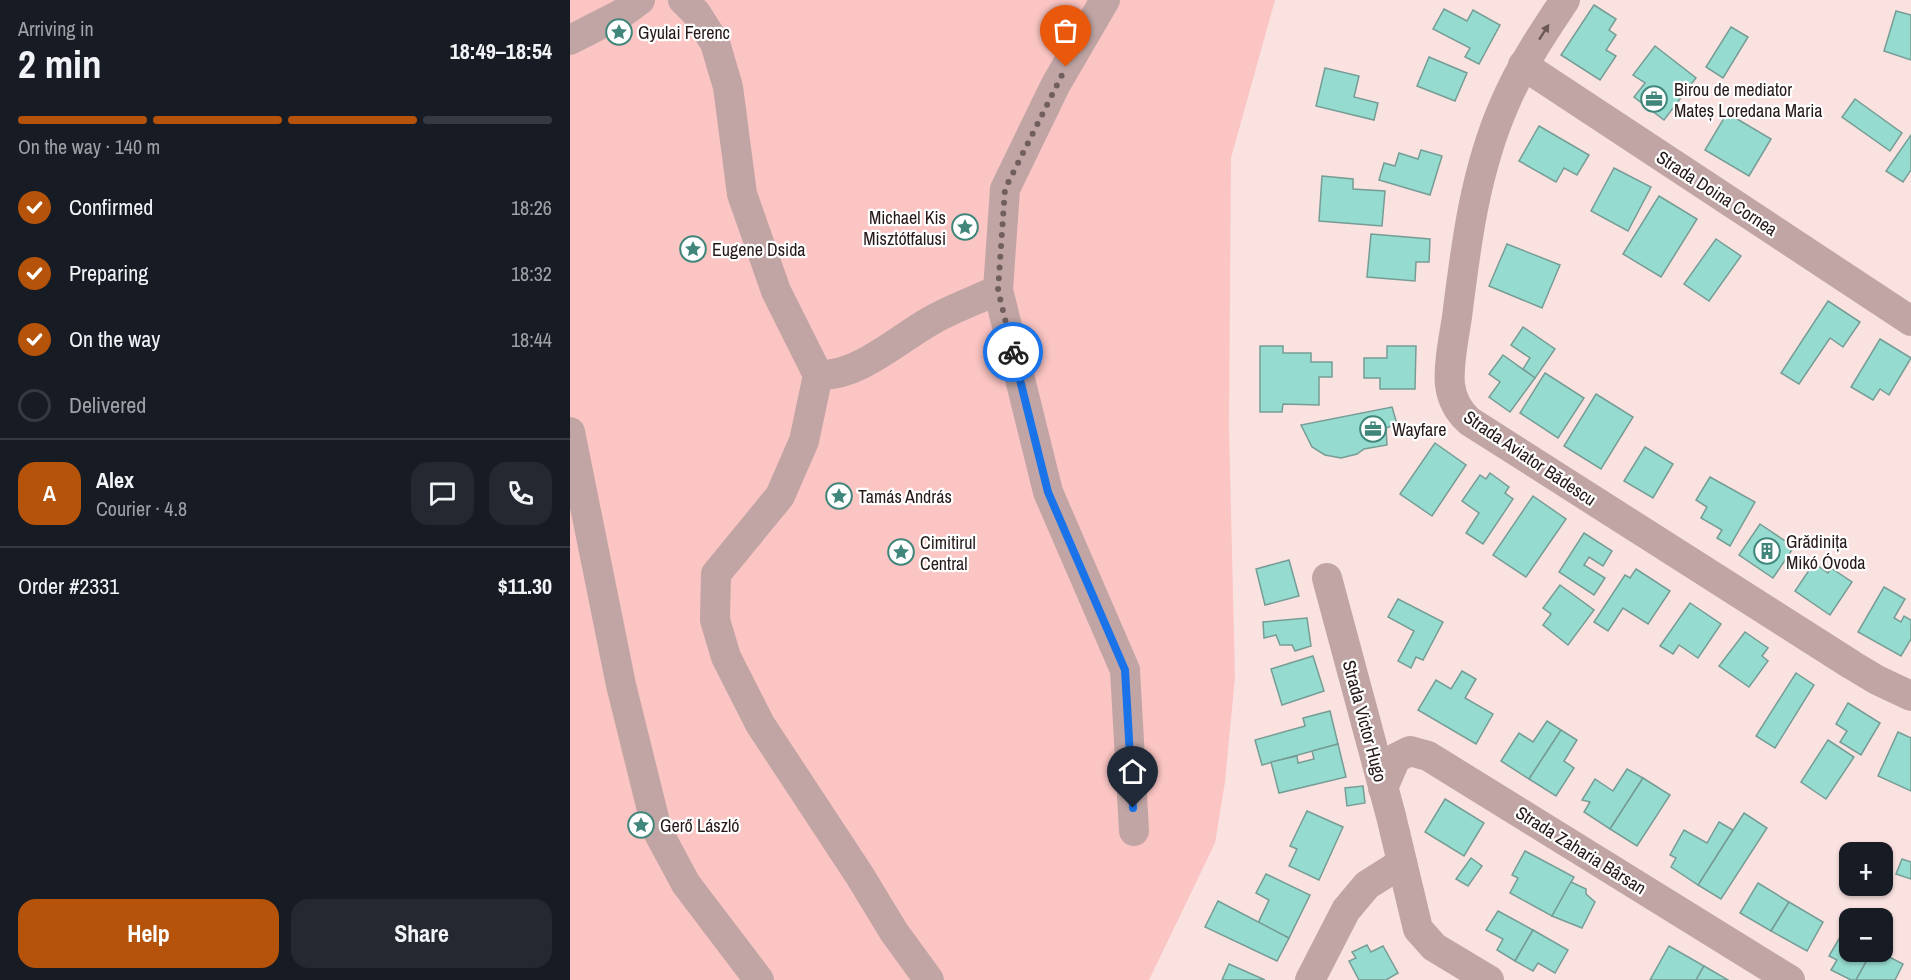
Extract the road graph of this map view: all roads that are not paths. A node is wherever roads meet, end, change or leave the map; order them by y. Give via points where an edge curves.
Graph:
1 (640, 0) edge
2 (683, 0) edge
3 (1105, 0) edge
4 (1565, 0) edge
5 (570, 40) edge
6 (1523, 65) junction
7 (998, 290) junction
8 (1911, 321) edge
9 (818, 375) junction
10 (570, 432) edge
11 (1327, 578) dead end
12 (1911, 696) edge
13 (1383, 788) junction
14 (1134, 831) dead end
15 (1402, 864) junction
16 (759, 980) edge
17 (929, 980) edge
18 (1310, 980) edge
19 (1489, 980) edge
20 (1790, 980) edge

1 - 5 street
2 - 9 street via 715,43 728,87 742,194 776,291
3 - 7 street via 1056,84 1005,189
6 -> 4 street, Strada Aviator Bădescu
6 - 8 street, Strada Doina Cornea
6 - 12 street, Strada Aviator Bădescu via 1491,139 1474,203 1449,384 1455,405 1469,421 1852,665
7 - 9 street via 934,319 868,360 831,375
7 - 14 street via 1048,492 1125,670
9 - 17 street via 804,441 780,496 716,574 715,620 726,657 760,724
10 - 16 street via 624,695 657,830 686,884
11 - 13 street, Strada Victor Hugo
13 - 15 street, Strada Victor Hugo
13 - 20 street, Strada Zaharia Bârsan via 1396,758 1410,751 1428,756
15 - 18 street via 1366,885 1346,910
15 - 19 street, Strada Victor Hugo via 1418,929 1434,947

